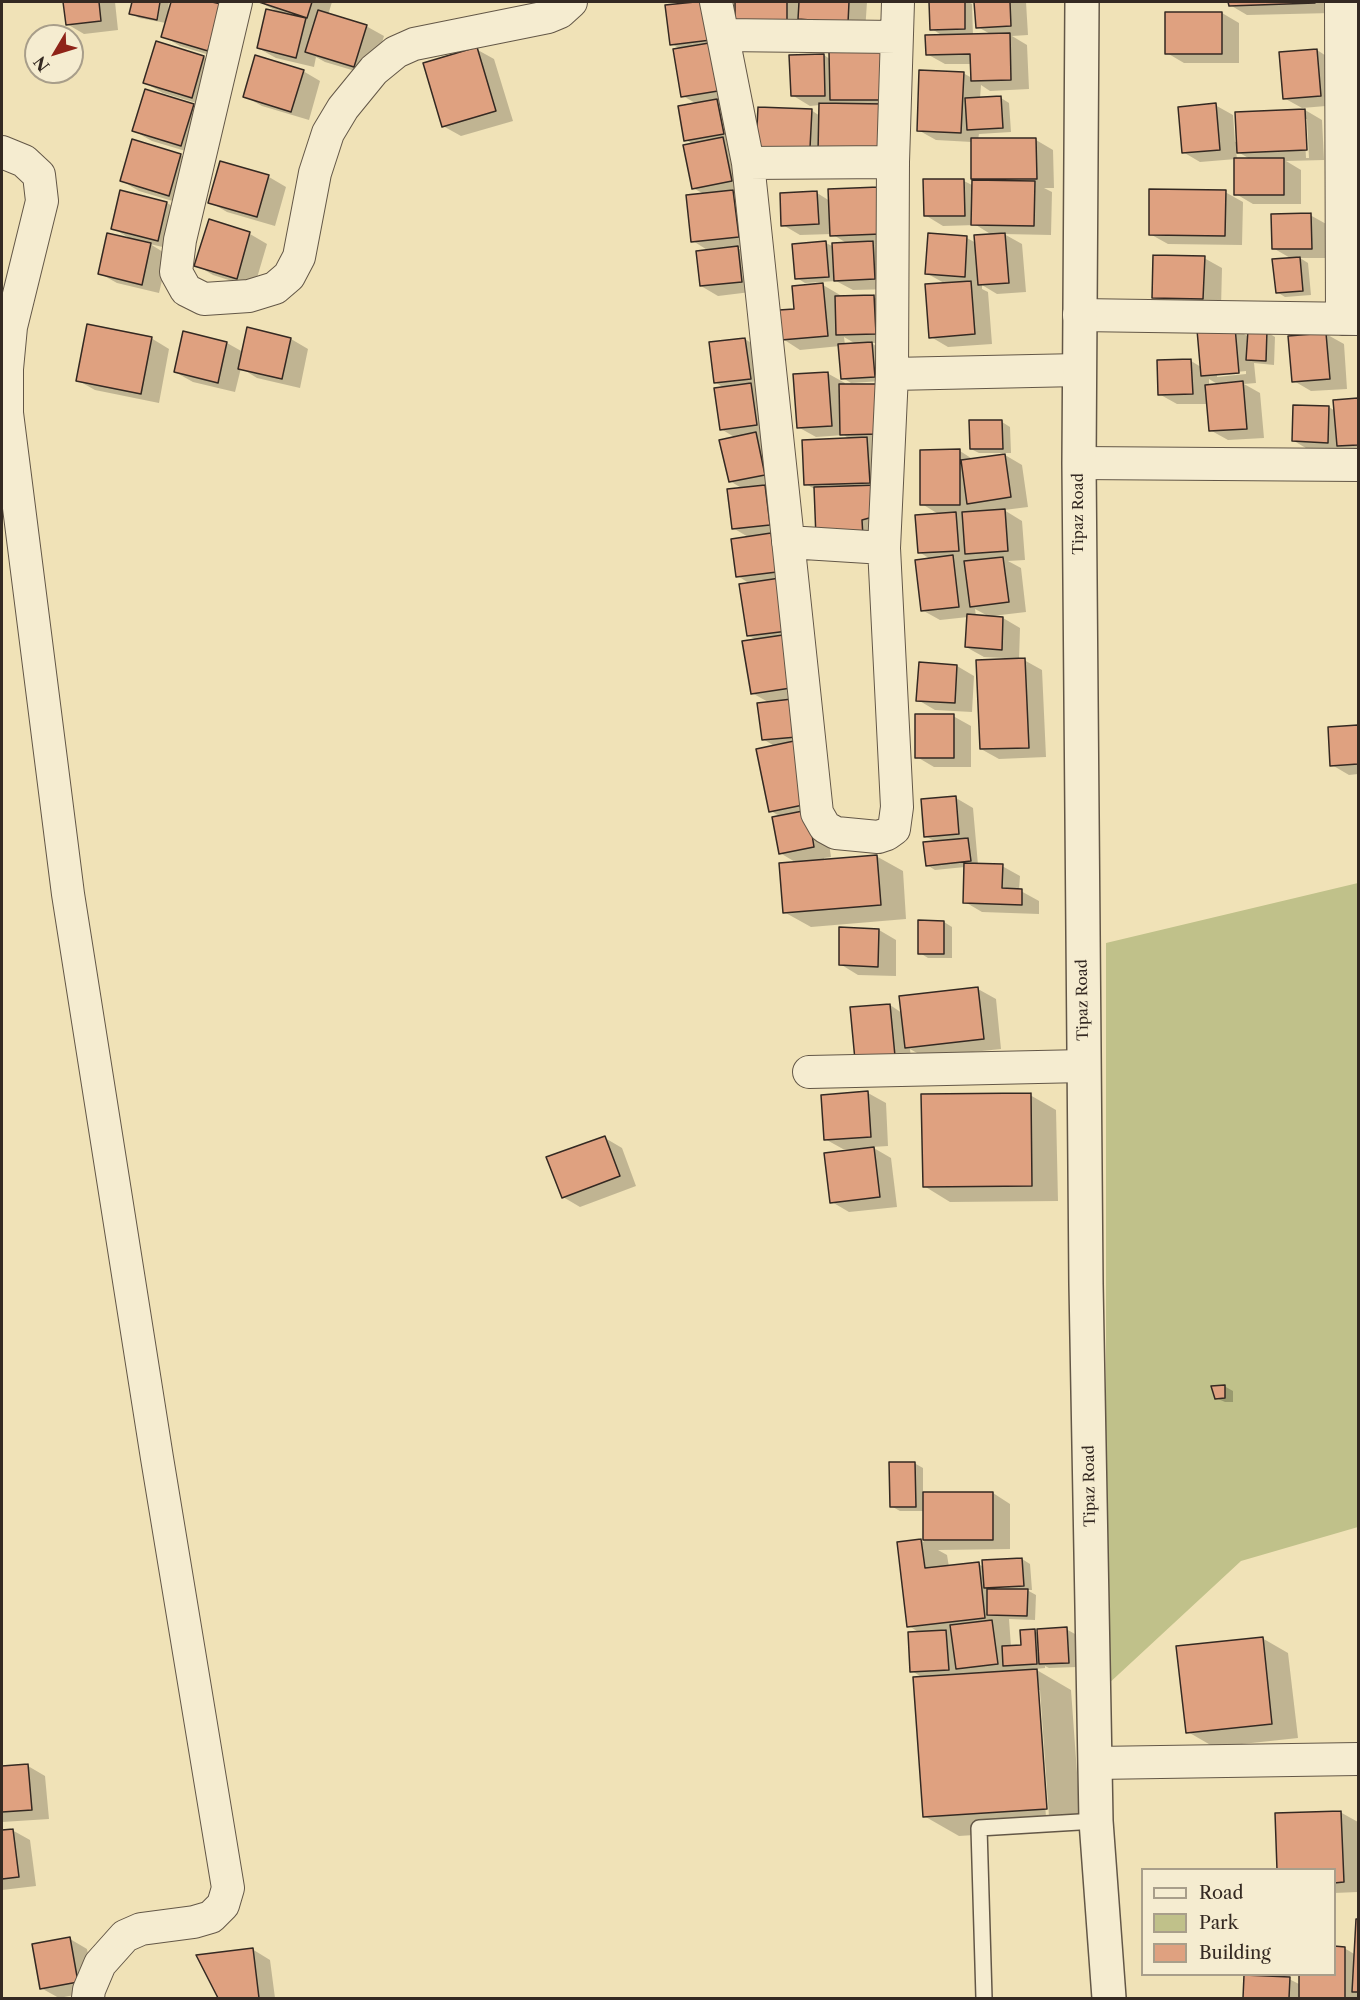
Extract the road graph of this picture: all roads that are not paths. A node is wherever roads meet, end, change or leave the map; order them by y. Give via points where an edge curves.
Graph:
1 (236, 2) edge
2 (571, 2) edge
3 (716, 2) edge
4 (898, 2) edge
5 (1082, 2) edge
6 (1341, 2) edge
7 (723, 35) junction
8 (896, 37) junction
9 (1349, 92) edge
10 (2, 152) edge
11 (892, 162) junction
12 (748, 163) junction
13 (1080, 315) junction
14 (1350, 319) edge
15 (1079, 370) junction
16 (892, 374) junction
17 (1079, 463) junction
18 (1359, 465) edge
19 (788, 542) junction
20 (884, 548) junction
21 (1084, 1066) junction
22 (809, 1072) dead end
23 (1359, 1759) edge
24 (1095, 1763) junction
25 (1096, 1821) junction
26 (88, 1998) edge
27 (984, 1998) edge
28 (1109, 1998) edge

1 - 2 street via 180,240 176,272 186,290 204,299 249,297 275,288 289,276 299,257 315,173 328,133 374,70 396,52 414,44 548,17
3 - 7 street
4 - 8 street
5 - 13 street, Tipaz Road
6 - 9 street
7 - 8 street
7 - 12 street
8 - 11 street
9 - 14 street
10 - 26 street via 24,161 39,175 42,201 11,327 7,413 68,894 228,1888 223,1905 211,1917 141,1929 125,1936 100,1964
11 - 12 street
11 - 16 street
12 - 19 street
13 - 14 street
13 - 15 street, Tipaz Road
15 - 16 street
15 - 17 street, Tipaz Road
16 - 20 street
17 - 18 street
17 - 21 street, Tipaz Road
19 - 20 street
19 - 20 street via 817,813 825,827 836,833 878,837 894,829 897,807
21 - 22 street
21 - 24 street, Tipaz Road
23 - 24 street
24 - 25 street, Tipaz Road
25 - 27 lane via 979,1828
25 - 28 street, Tipaz Road

